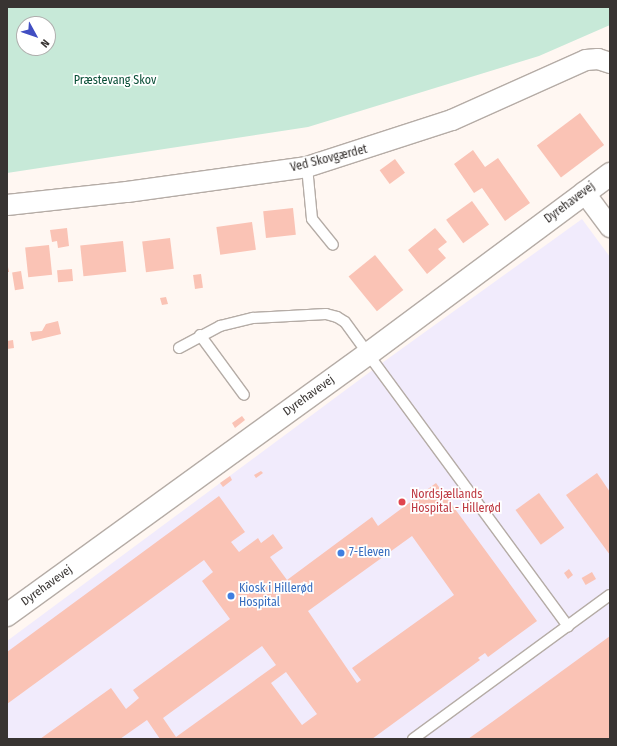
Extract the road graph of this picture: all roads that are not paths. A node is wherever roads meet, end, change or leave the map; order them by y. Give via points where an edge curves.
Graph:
1 (610, 63) edge
2 (307, 167) junction
3 (610, 174) edge
4 (584, 192) junction
5 (7, 205) edge
6 (610, 227) edge
7 (333, 245) dead end
8 (200, 335) junction
9 (179, 348) dead end
10 (368, 354) junction
11 (244, 395) dead end
12 (610, 595) edge
13 (7, 615) edge
14 (568, 626) junction
15 (413, 739) edge

1 - 2 street, Ved Skovgærdet via 598,59 586,60 452,120
2 - 5 street, Ved Skovgærdet via 127,192
2 - 7 lane via 312,219
3 - 4 street, Dyrehavevej
4 - 6 street
4 - 10 street, Dyrehavevej
8 - 9 lane
8 - 10 lane via 220,326 253,318 326,314 337,316 345,322
8 - 11 lane
10 - 13 street, Dyrehavevej
10 - 14 lane
12 - 14 lane
14 - 15 lane

